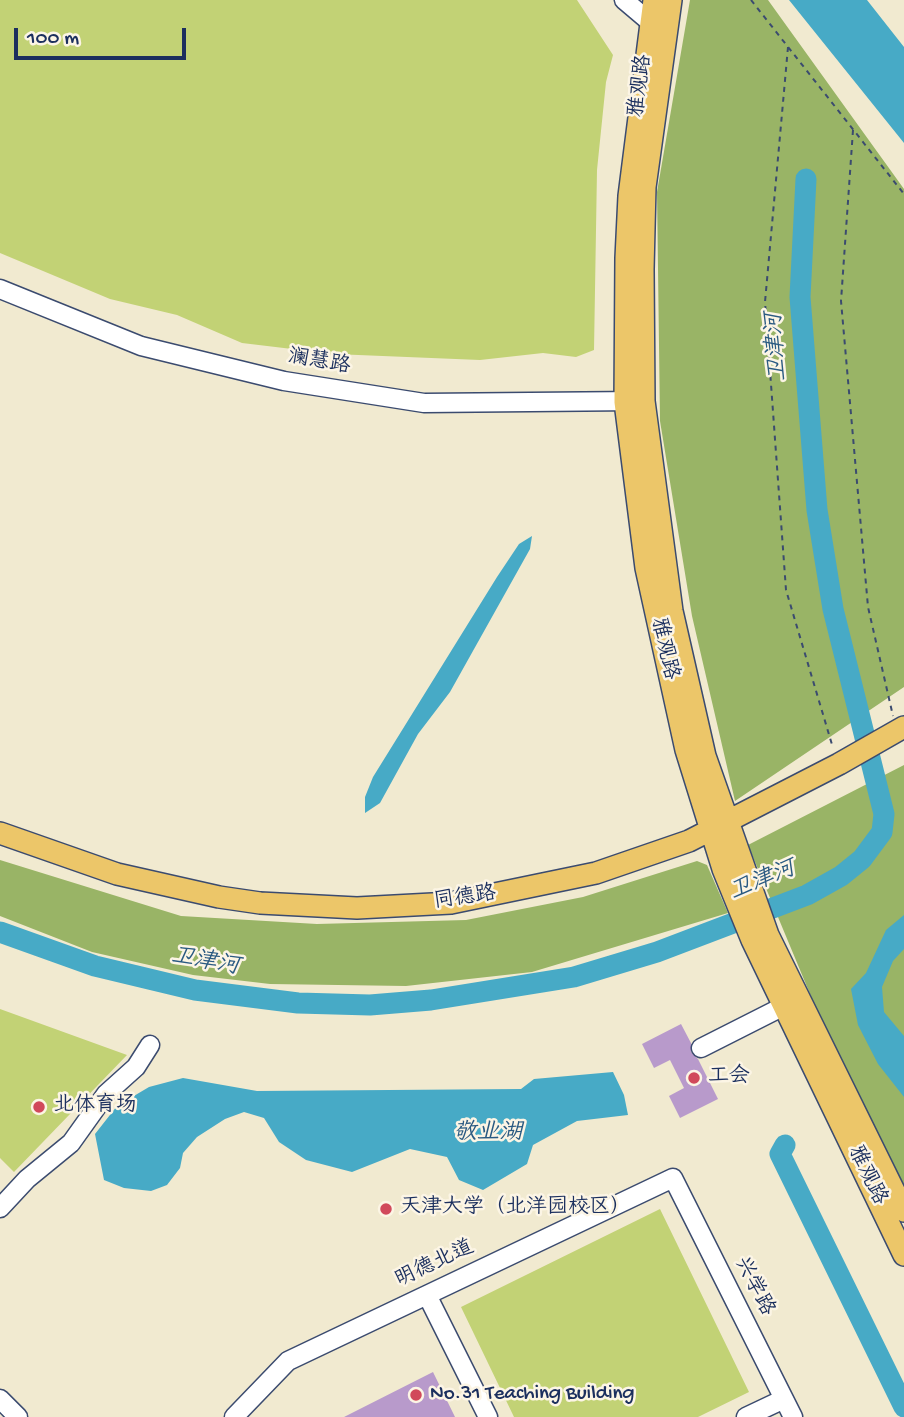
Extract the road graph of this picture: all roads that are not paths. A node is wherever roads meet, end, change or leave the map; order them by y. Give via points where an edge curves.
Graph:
1 (624, 0) edge
2 (658, 9) edge
3 (0, 289) edge
4 (634, 401) junction
5 (902, 735) edge
6 (0, 833) edge
7 (721, 833) junction
8 (0, 845) edge
9 (760, 937) junction
10 (784, 1006) junction
11 (150, 1045) dead end
12 (701, 1048) dead end
13 (673, 1178) joint
14 (0, 1208) edge
15 (904, 1211) edge
16 (904, 1255) edge
17 (427, 1294) junction
18 (0, 1399) edge
19 (783, 1399) junction
20 (18, 1417) edge
21 (234, 1417) edge
22 (488, 1417) edge
23 (746, 1417) edge
24 (793, 1417) edge

1 - 2 street
2 - 4 main road, 雅观路
3 - 4 street, 澜慧路 via 142,345 284,381 425,403
4 - 7 main road, 雅观路 via 671,611
5 - 7 main road, 同德路
6 - 7 main road, 同德路 via 161,885 260,903 356,908 451,903 542,886
7 - 8 main road, 同德路 via 620,878 539,899 451,913 362,918 265,914 173,900
7 - 9 main road, 雅观路
9 - 10 main road, 雅观路
9 - 15 main road, 雅观路
10 - 12 street
10 - 16 main road, 雅观路
11 - 14 street via 136,1067 106,1094 71,1143
13 - 17 street, 明德北道
13 - 19 street, 兴学路
17 - 21 street, 明德北道 via 288,1361
17 - 22 street
18 - 20 street
19 - 23 street
19 - 24 street, 兴学路

